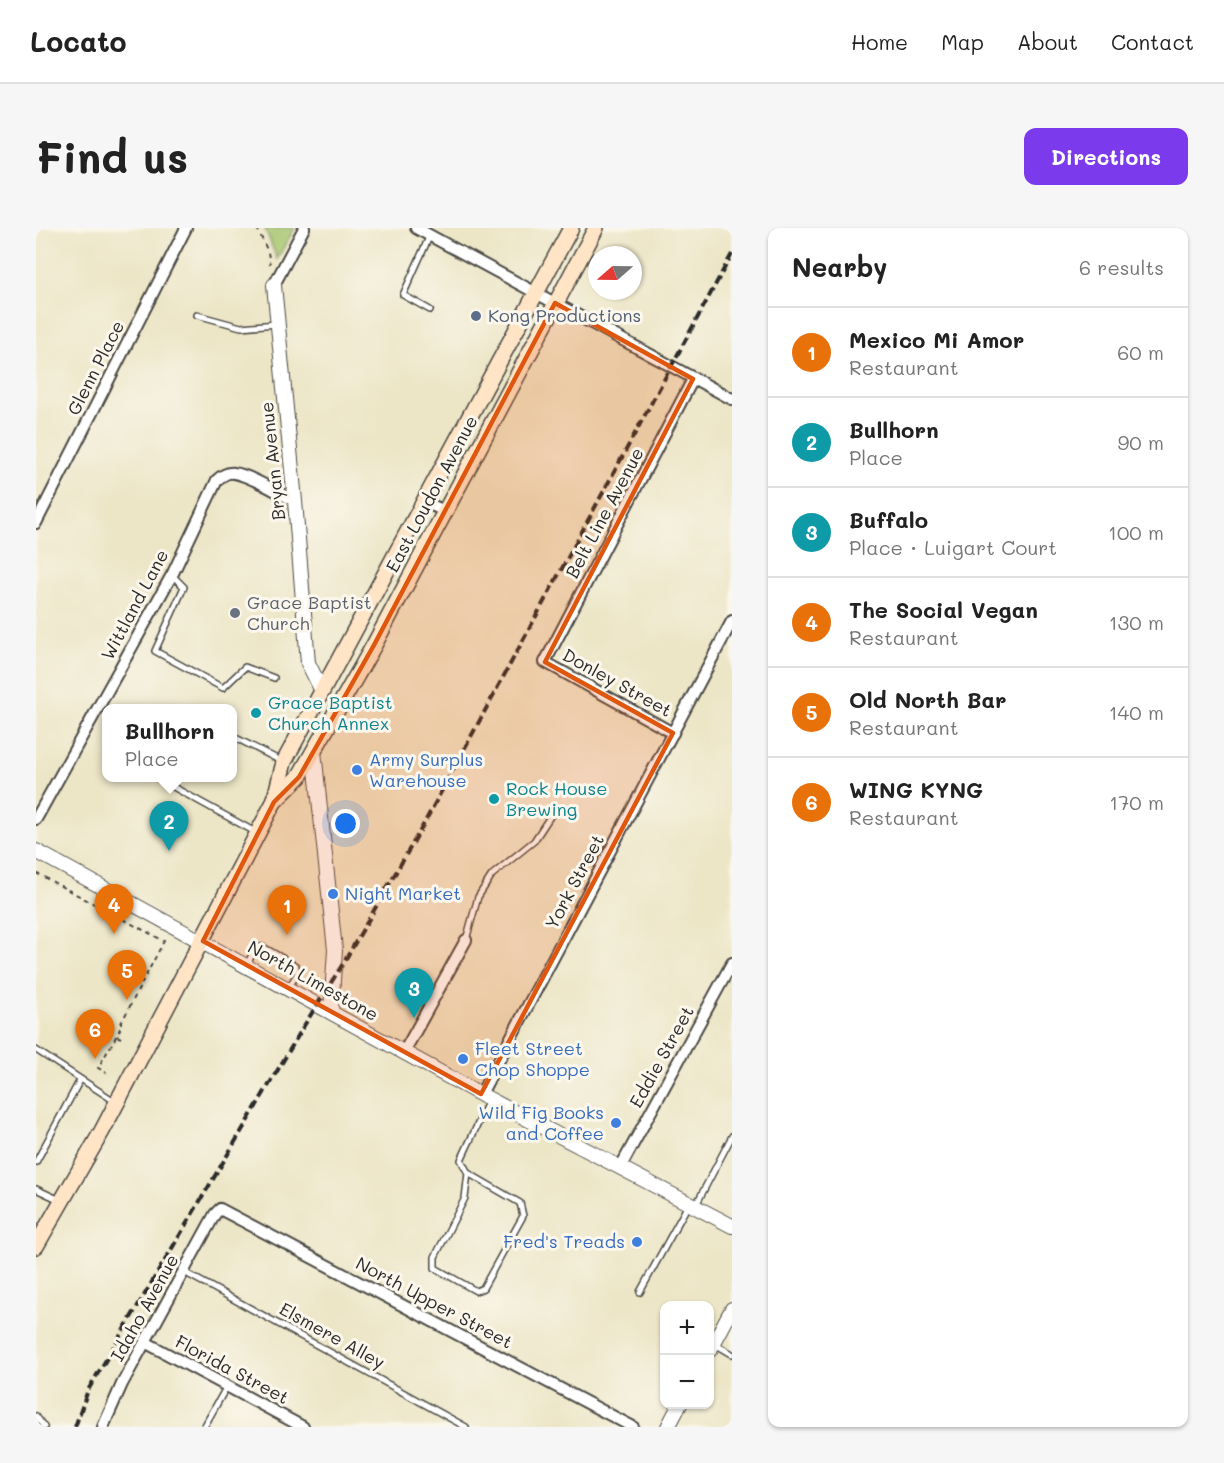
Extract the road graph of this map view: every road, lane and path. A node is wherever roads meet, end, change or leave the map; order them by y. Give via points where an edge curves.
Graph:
1 (186, 228) edge
2 (257, 228) edge
3 (304, 228) edge
4 (416, 228) edge
5 (571, 228) edge
6 (596, 228) edge
7 (429, 236) junction
8 (274, 285) junction
9 (536, 292) junction
10 (555, 303) junction
11 (430, 310) dead end
12 (197, 315) dead end
13 (277, 324) junction
14 (693, 379) junction
15 (732, 399) edge
16 (295, 501) junction
17 (424, 502) junction
18 (445, 511) junction
19 (36, 523) edge
20 (172, 575) junction
21 (732, 621) edge
22 (545, 662) joint
23 (274, 678) dead end
24 (321, 691) junction
25 (673, 733) junction
26 (237, 738) edge
27 (314, 751) junction
28 (285, 762) junction
29 (166, 782) edge
30 (274, 802) junction
31 (555, 809) dead end
32 (36, 819) edge
33 (257, 834) junction
34 (36, 851) edge
35 (36, 873) edge
36 (466, 940) joint
37 (203, 941) junction
38 (732, 963) edge
39 (247, 965) junction
40 (289, 989) junction
41 (331, 1011) junction
42 (117, 1035) junction
43 (125, 1040) dead end
44 (36, 1050) edge
45 (404, 1052) junction
46 (107, 1073) dead end
47 (80, 1080) junction
48 (485, 1096) junction
49 (117, 1102) junction
50 (732, 1136) edge
51 (36, 1162) edge
52 (620, 1168) junction
53 (468, 1173) junction
54 (36, 1189) edge
55 (62, 1201) junction
56 (692, 1205) junction
57 (220, 1209) joint
58 (732, 1226) edge
59 (36, 1246) edge
60 (183, 1272) junction
61 (640, 1292) dead end
62 (732, 1309) edge
63 (146, 1342) junction
64 (714, 1342) edge
65 (714, 1348) edge
66 (732, 1354) edge
67 (227, 1386) junction
68 (677, 1409) edge
69 (37, 1417) edge
70 (44, 1427) edge
71 (104, 1427) edge
72 (204, 1427) edge
73 (303, 1427) edge
74 (466, 1427) edge
75 (633, 1427) edge
76 (668, 1427) edge

1 - 19 street, Glenn Place
2 - 8 path via 268,252
3 - 8 street
4 - 7 street
5 - 9 main road, East Loudon Avenue
6 - 10 main road, East Loudon Avenue
7 - 9 street
7 - 11 lane via 403,295
8 - 13 street, Bryan Avenue
9 - 10 street
9 - 17 main road, East Loudon Avenue
10 - 14 street
10 - 18 main road, East Loudon Avenue
12 - 13 lane via 241,327
13 - 16 street, Bryan Avenue
14 - 15 street
14 - 22 street, Belt Line Avenue
16 - 20 street, Wittland Lane via 243,475 220,477
16 - 24 street, Bryan Avenue via 308,663
17 - 18 street
17 - 24 main road, East Loudon Avenue
18 - 27 main road, East Loudon Avenue
20 - 23 lane via 184,587 155,651 223,688 245,667
20 - 32 street, Wittland Lane
21 - 25 street, York Street
22 - 25 street, Donley Street
24 - 28 main road, East Loudon Avenue
25 - 48 street, York Street
26 - 28 lane
27 - 30 main road, East Loudon Avenue via 299,777
27 - 41 street via 335,950
28 - 30 main road, East Loudon Avenue
29 - 33 lane
30 - 33 main road, East Loudon Avenue
31 - 36 lane via 534,841 492,875 478,897
33 - 37 main road, East Loudon Avenue
34 - 37 street, North Limestone
35 - 42 path via 164,941
36 - 45 street
37 - 39 street, North Limestone
37 - 49 main road, East Loudon Avenue
38 - 52 street, Eddie Street
39 - 40 street, North Limestone
39 - 40 lane via 255,948 262,947 296,966 297,974
40 - 41 street, North Limestone
41 - 45 street, North Limestone
42 - 43 path
42 - 46 path via 98,1068
44 - 47 lane
45 - 48 street, North Limestone
47 - 49 lane
47 - 51 lane
48 - 52 street, North Limestone
48 - 53 lane via 460,1160
49 - 55 main road, East Loudon Avenue
50 - 56 lane
52 - 56 street, North Limestone
53 - 53 lane via 465,1198 435,1257 435,1268 476,1291 483,1288 523,1216 520,1203
54 - 55 lane
55 - 59 main road, East Loudon Avenue
56 - 58 street, North Limestone
56 - 61 lane
57 - 60 street, Idaho Avenue
57 - 75 street, North Upper Street
60 - 63 street, Idaho Avenue
60 - 74 lane, Elsmere Alley
62 - 64 street
63 - 67 street, Florida Street
63 - 71 street, Idaho Avenue
65 - 66 lane
67 - 72 lane
67 - 73 street, Florida Street
68 - 76 street
69 - 70 lane

